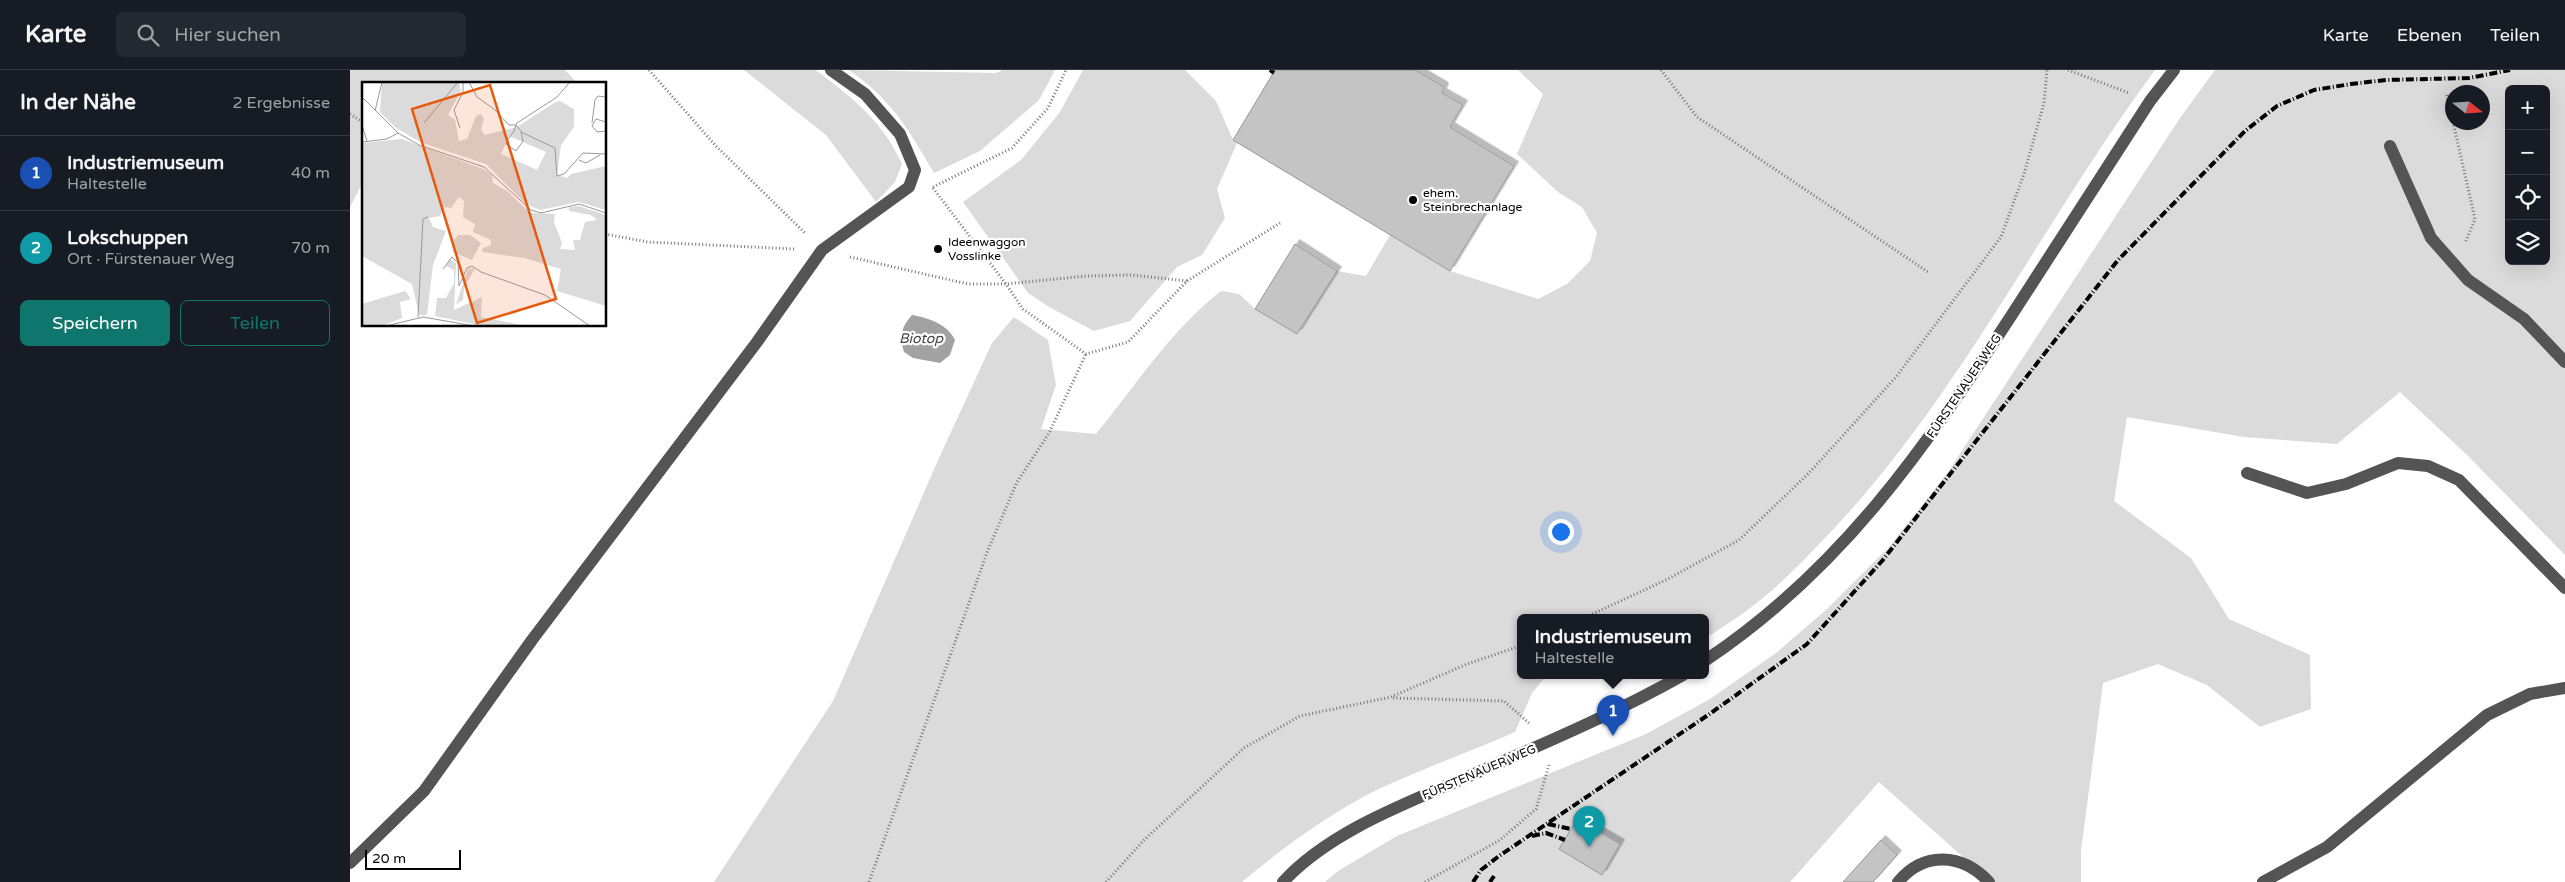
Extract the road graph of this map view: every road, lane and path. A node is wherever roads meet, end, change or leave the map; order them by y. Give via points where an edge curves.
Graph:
1 (831, 70) edge
2 (1066, 70) edge
3 (1661, 70) edge
4 (2047, 70) edge
5 (2068, 70) edge
6 (2174, 70) edge
7 (650, 71) edge
8 (2150, 101) junction
9 (350, 114) edge
10 (362, 122) edge
11 (2455, 130) edge
12 (2390, 146) dead end
13 (915, 170) junction
14 (933, 187) junction
15 (1280, 223) dead end
16 (606, 234) edge
17 (822, 250) junction
18 (2445, 254) junction
19 (1928, 272) dead end
20 (1187, 281) junction
21 (1006, 284) junction
22 (1086, 354) junction
23 (2565, 362) edge
24 (2247, 473) dead end
25 (2565, 588) edge
26 (1592, 614) edge
27 (1517, 647) edge
28 (1709, 658) edge
29 (1676, 679) edge
30 (2565, 688) edge
31 (1391, 698) junction
32 (1548, 742) junction
33 (1550, 765) dead end
34 (350, 863) edge
35 (869, 882) edge
36 (1106, 882) edge
37 (1283, 882) edge
38 (1424, 882) edge
39 (1898, 882) edge
40 (1989, 882) edge
41 (2263, 882) edge

1 - 13 street via 865,94 900,134
2 - 14 path via 1048,108 1012,148
3 - 19 path via 1697,117
4 - 26 path via 2041,112 2024,174 2001,236 1896,377 1808,473 1739,540 1668,579
5 - 8 path
6 - 8 street, FÜRSTENAUER WEG
7 - 17 path via 716,146
8 - 28 street, FÜRSTENAUER WEG via 1967,382 1900,478 1855,531 1802,584
9 - 10 path
11 - 18 path via 2474,218 2466,242
12 - 18 street via 2431,238
13 - 14 path
13 - 17 street via 909,186
14 - 21 path
15 - 20 path
16 - 17 path via 648,242
17 - 21 path via 968,284
17 - 34 street via 757,342 532,640 424,792
18 - 23 street via 2468,280 2524,319
20 - 21 path via 1132,275
20 - 22 path via 1128,342
21 - 22 path via 1023,309
22 - 35 path via 1049,433 1017,482 988,550
24 - 25 street via 2307,492 2346,484 2398,463 2428,466 2459,480
27 - 31 path via 1467,664
29 - 32 street, FÜRSTENAUER WEG via 1608,716
30 - 41 street via 2530,694 2487,715 2327,847
31 - 32 path via 1504,702 1520,713
31 - 36 path via 1300,716 1244,748 1144,840
32 - 37 street, FÜRSTENAUER WEG via 1390,810 1328,845
33 - 38 path via 1536,809 1500,840
39 - 40 street via 1904,874 1934,858 1955,860

